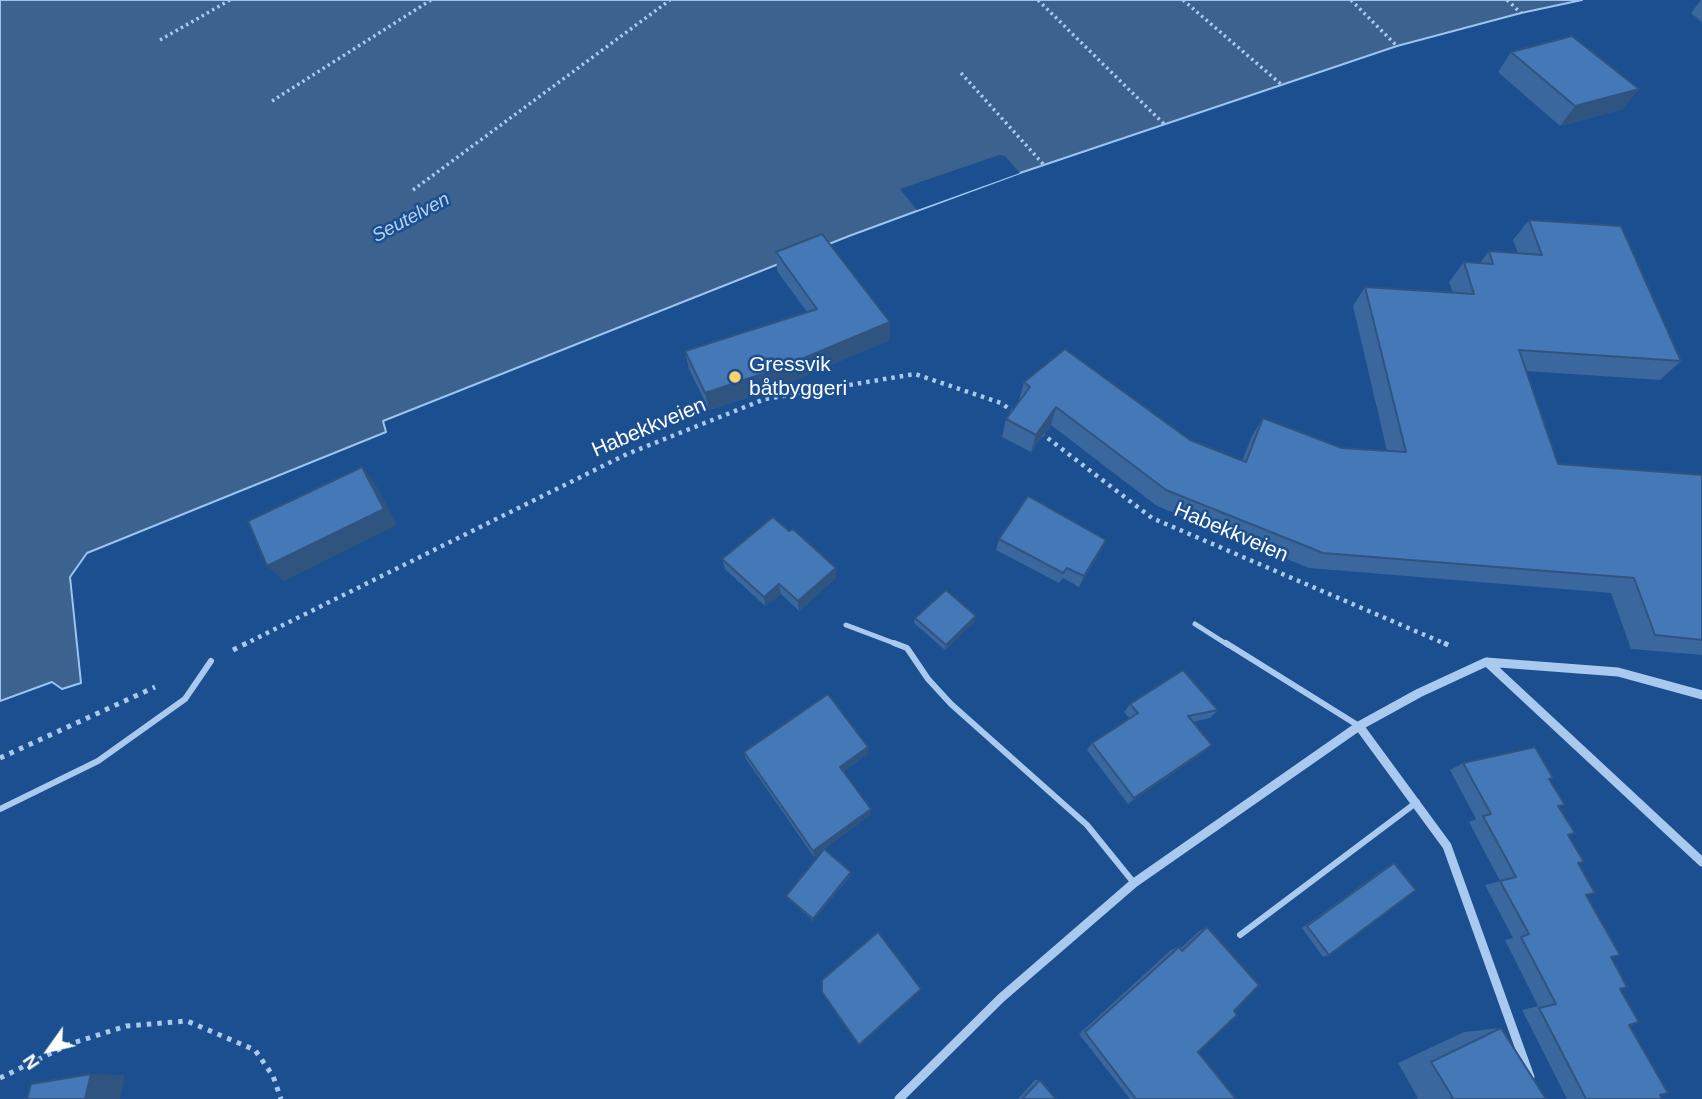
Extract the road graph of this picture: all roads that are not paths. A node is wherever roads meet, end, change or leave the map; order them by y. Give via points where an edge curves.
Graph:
1 (1195, 624) dead end
2 (846, 625) dead end
3 (211, 661) road end
4 (1486, 662) junction
5 (1702, 695) edge
6 (1359, 726) junction
7 (1417, 802) junction
8 (0, 809) edge
9 (1702, 863) edge
10 (1133, 883) junction
11 (1240, 935) dead end
12 (1534, 1086) edge
13 (899, 1099) edge

1 - 6 lane
2 - 10 lane via 907,648 951,704 1087,825
3 - 8 lane via 185,699 98,761
4 - 5 street via 1618,672
4 - 6 street
4 - 9 street
6 - 7 street
6 - 10 street
7 - 11 lane
7 - 12 street via 1447,846
10 - 13 street via 1001,998

